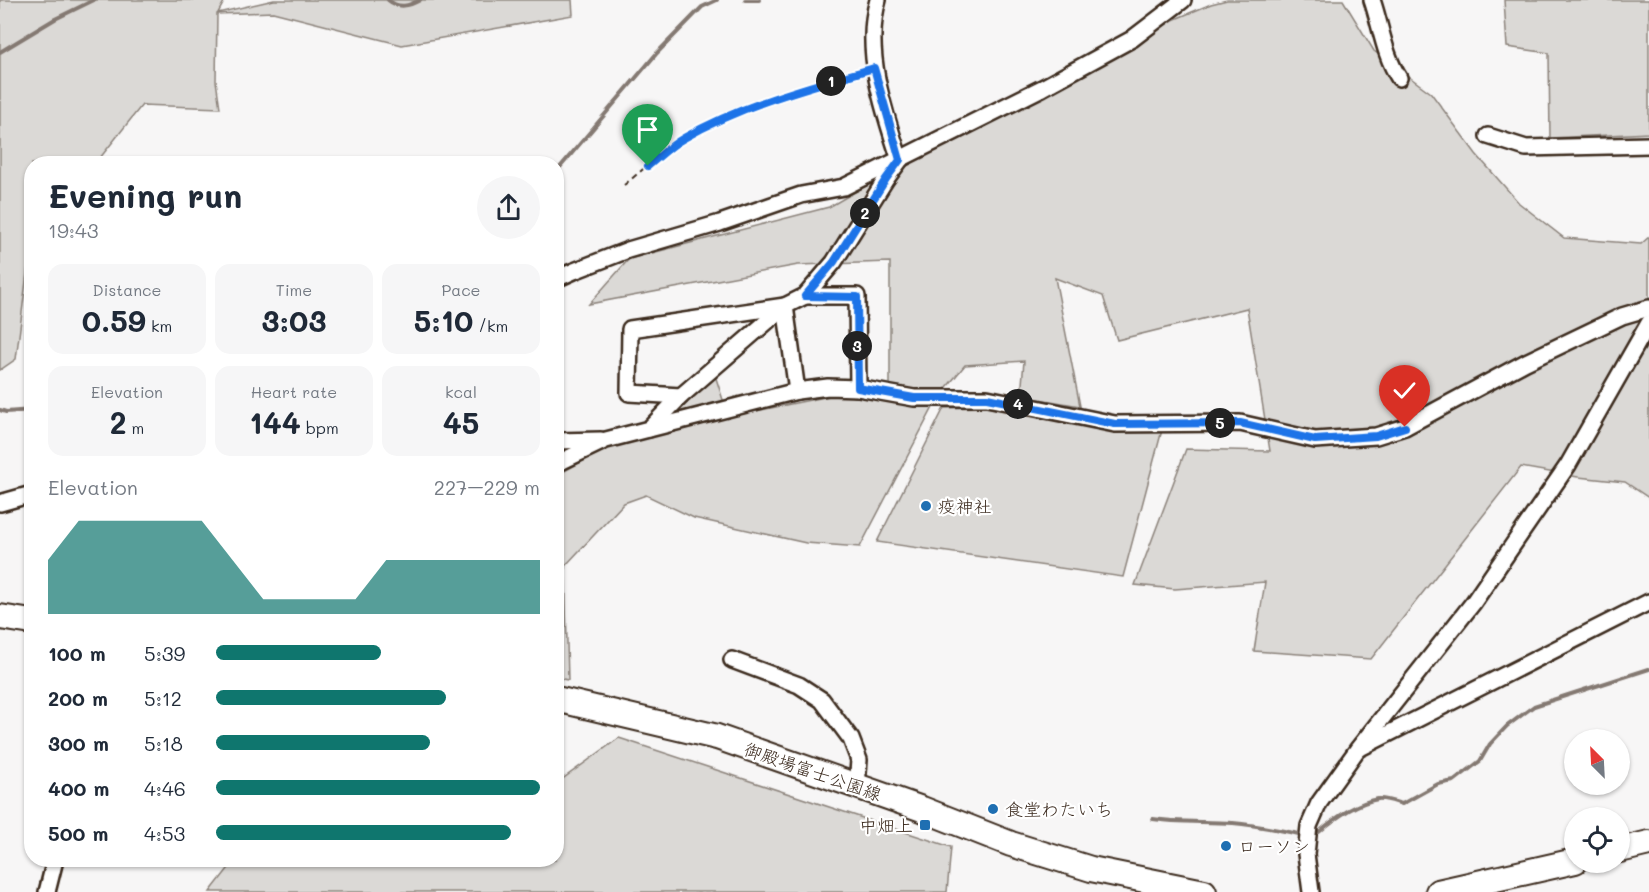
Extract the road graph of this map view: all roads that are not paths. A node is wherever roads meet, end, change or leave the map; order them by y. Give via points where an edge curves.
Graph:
1 (878, 0) edge
2 (1183, 0) edge
3 (1372, 0) edge
4 (1400, 78) dead end
5 (1488, 136) dead end
6 (1649, 145) edge
7 (900, 160) junction
8 (564, 276) edge
9 (805, 296) junction
10 (785, 306) junction
11 (1649, 308) edge
12 (1649, 323) edge
13 (858, 388) junction
14 (797, 391) junction
15 (681, 396) junction
16 (649, 429) junction
17 (606, 440) junction
18 (564, 441) edge
19 (564, 460) edge
20 (24, 496) edge
21 (0, 503) edge
22 (1649, 602) edge
23 (0, 617) edge
24 (24, 620) edge
25 (732, 660) dead end
26 (564, 701) edge
27 (1357, 750) junction
28 (857, 786) junction
29 (1649, 843) edge
30 (1630, 848) edge
31 (1564, 863) edge
32 (53, 867) edge
33 (47, 892) edge
34 (1204, 892) edge
35 (1311, 892) edge
36 (1438, 892) edge

1 - 7 street via 873,30 874,68
2 - 7 street via 1132,39
3 - 4 street via 1393,69
5 - 6 street via 1526,148
7 - 8 street via 844,187 801,195 628,250
7 - 9 street via 834,262
9 - 10 street
9 - 13 street via 857,297
10 - 14 street
10 - 15 street
10 - 15 street via 630,328 628,393
11 - 13 street via 1622,316 1405,427 1376,436 1315,440 1240,423 1115,424 987,398 914,398
12 - 27 street via 1568,465 1473,603
13 - 14 street
14 - 16 street
15 - 16 street
16 - 17 street
17 - 18 street
17 - 19 street
20 - 21 street
22 - 27 street
23 - 24 main road
25 - 28 street via 799,685 822,700 851,740 859,760
26 - 28 main road, 御殿場富士公園線 via 717,737
27 - 35 street via 1319,803 1309,826 1306,854
28 - 34 main road, 御殿場富士公園線 via 1011,844 1091,869
29 - 30 main road
31 - 36 main road
32 - 33 street

